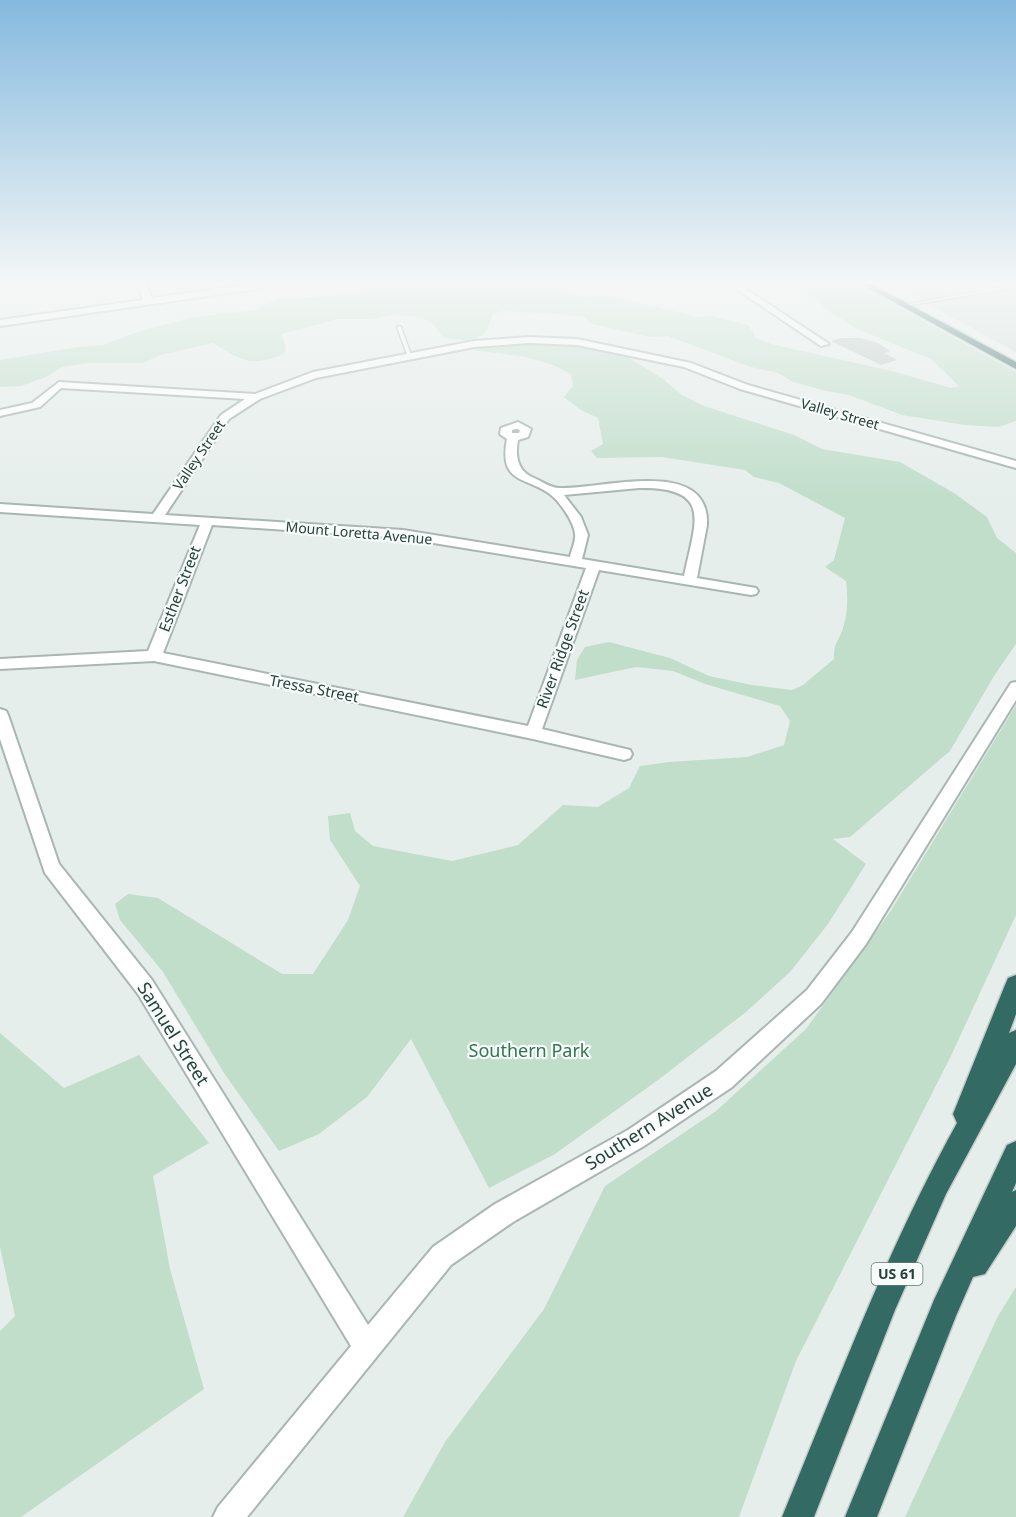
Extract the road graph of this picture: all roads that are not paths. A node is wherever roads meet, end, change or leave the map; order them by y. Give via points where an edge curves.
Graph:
1 (421, 355) edge
2 (644, 355) edge
3 (996, 355) edge
4 (410, 357) joint
5 (1016, 366) edge
6 (256, 397) junction
7 (0, 413) edge
8 (513, 438) dead end
9 (1016, 465) edge
10 (555, 492) junction
11 (0, 508) edge
12 (157, 517) junction
13 (207, 522) junction
14 (575, 562) junction
15 (594, 565) junction
16 (690, 581) junction
17 (751, 591) dead end
18 (154, 656) junction
19 (0, 664) edge
20 (1016, 687) edge
21 (0, 715) edge
22 (533, 733) junction
23 (624, 754) dead end
24 (1016, 985) edge
25 (1016, 1041) edge
26 (1016, 1154) edge
27 (937, 1185) junction
28 (1016, 1203) edge
29 (944, 1310) junction
30 (366, 1346) junction
31 (228, 1517) edge
32 (798, 1517) edge
33 (861, 1517) edge

1 - 4 street, Valley Street
2 - 9 street, Valley Street
3 - 5 highway
4 - 6 street, Valley Street via 314,375
6 - 7 street via 59,385 36,405
6 - 12 street, Valley Street via 225,417
8 - 10 street via 513,466 524,478
10 - 14 street via 580,526 581,544
10 - 16 street via 643,483 690,494 699,503 701,517
11 - 12 street, Mount Loretta Avenue
12 - 13 street, Mount Loretta Avenue
13 - 14 street, Mount Loretta Avenue via 403,534
13 - 18 street, Esther Street
14 - 15 street, Mount Loretta Avenue
15 - 16 street, Mount Loretta Avenue
15 - 22 street, River Ridge Street
16 - 17 street, Mount Loretta Avenue
18 - 19 street, Tressa Street
18 - 22 street, Tressa Street
20 - 30 street, Southern Avenue via 859,938 814,997 724,1079 636,1138 504,1213 442,1256
21 - 30 street, Samuel Street via 51,868 145,987
22 - 23 street, Tressa Street
24 - 27 highway
25 - 27 highway, US 61
26 - 29 highway
27 - 32 highway, US 61 via 883,1305
28 - 29 highway
29 - 33 highway
30 - 31 street, Southern Avenue

